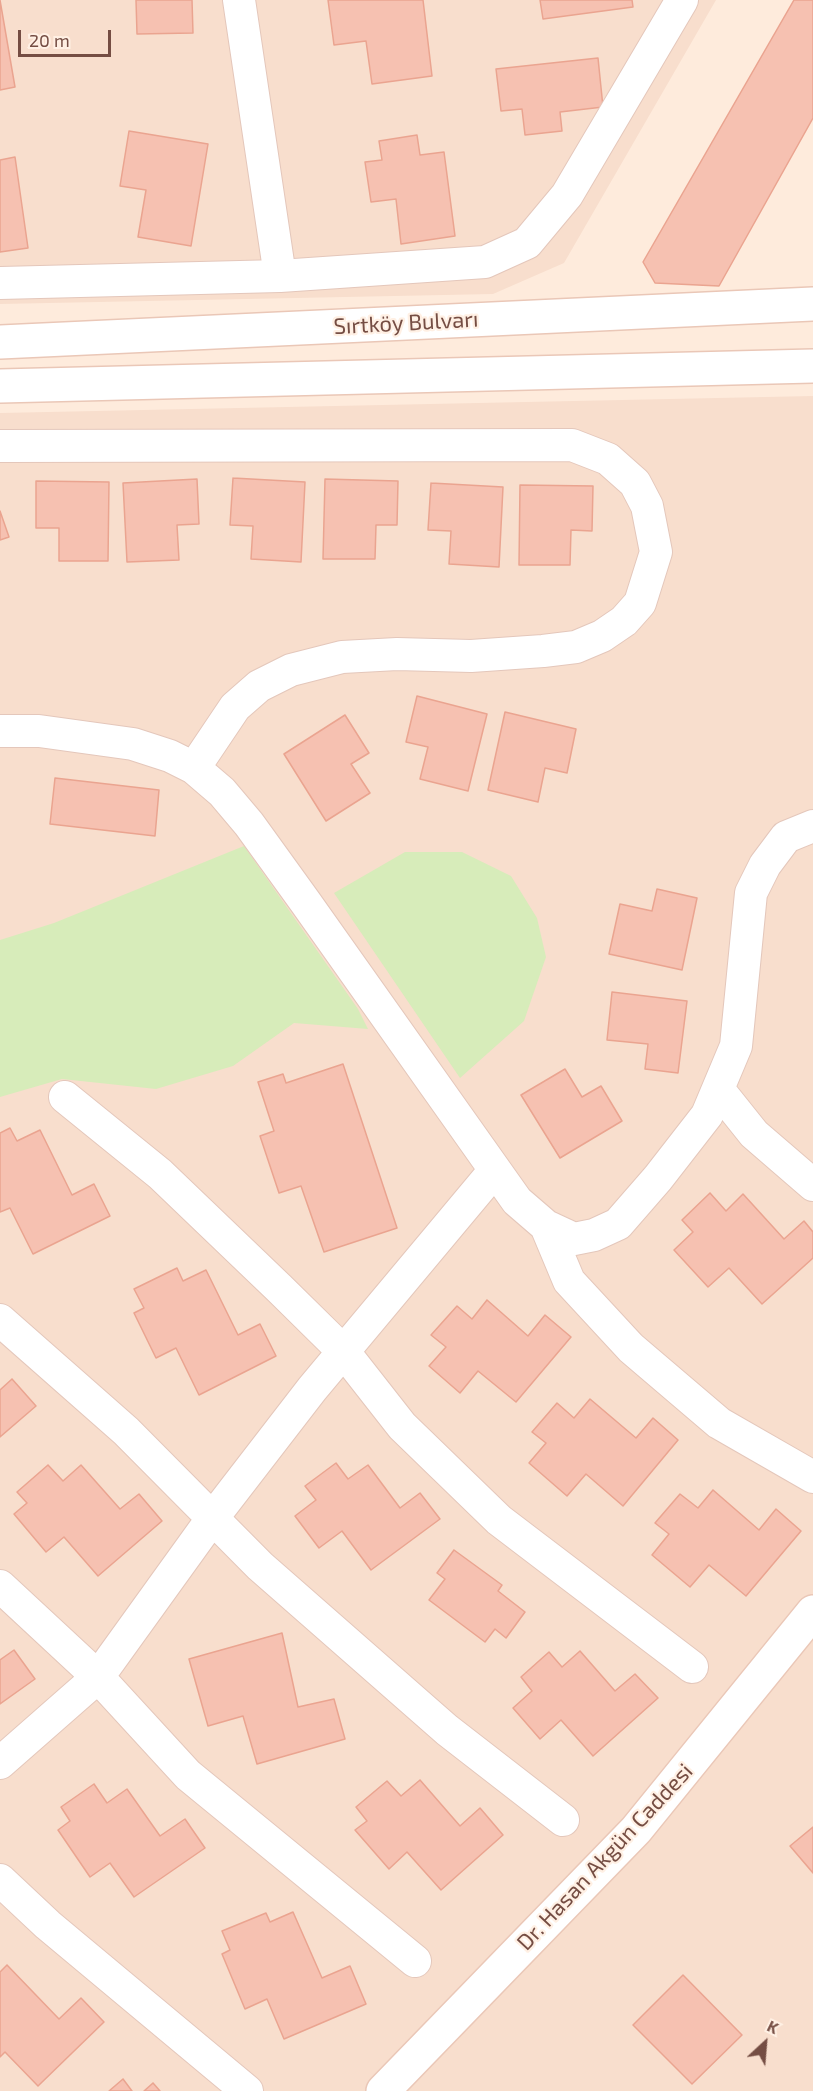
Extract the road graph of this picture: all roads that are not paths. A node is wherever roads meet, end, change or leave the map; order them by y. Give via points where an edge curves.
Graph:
1 (239, 0) edge
2 (682, 0) edge
3 (280, 276) junction
4 (0, 283) edge
5 (813, 304) edge
6 (0, 342) edge
7 (813, 366) edge
8 (0, 386) edge
9 (0, 446) edge
10 (0, 731) edge
11 (194, 768) junction
12 (813, 826) edge
13 (718, 1089) junction
14 (65, 1097) dead end
15 (495, 1170) junction
16 (813, 1185) edge
17 (546, 1226) junction
18 (0, 1320) edge
19 (344, 1352) junction
20 (813, 1477) edge
21 (214, 1516) junction
22 (0, 1586) edge
23 (813, 1612) edge
24 (692, 1667) dead end
25 (98, 1677) junction
26 (0, 1763) edge
27 (564, 1820) dead end
28 (0, 1880) edge
29 (415, 1961) dead end
30 (248, 2091) edge
31 (383, 2091) edge

1 - 3 street
2 - 3 street via 567,195 527,243 485,262
3 - 4 street
5 - 6 main road, Sırtköy Bulvarı
7 - 8 main road
9 - 11 street via 572,446 608,459 635,483 647,506 656,552 640,603 624,621 602,636 576,647 471,656 342,657 291,670 259,686 235,707
10 - 11 street via 39,731 134,744
11 - 15 street via 222,792 249,824
12 - 13 street via 786,837 751,893 736,1046
13 - 16 street via 754,1134
13 - 17 street via 707,1115 618,1224 574,1239
14 - 19 street via 160,1174
15 - 17 street via 517,1201
15 - 19 street
17 - 20 street via 569,1281 631,1348 719,1424
18 - 21 street via 126,1431
19 - 21 street
19 - 24 street via 402,1426 499,1520
21 - 25 street
21 - 27 street via 260,1566 447,1730
22 - 25 street
23 - 31 main road, Dr. Hasan Akgün Caddesi via 636,1830
25 - 26 street
25 - 29 street via 188,1774
28 - 30 street via 48,1925

